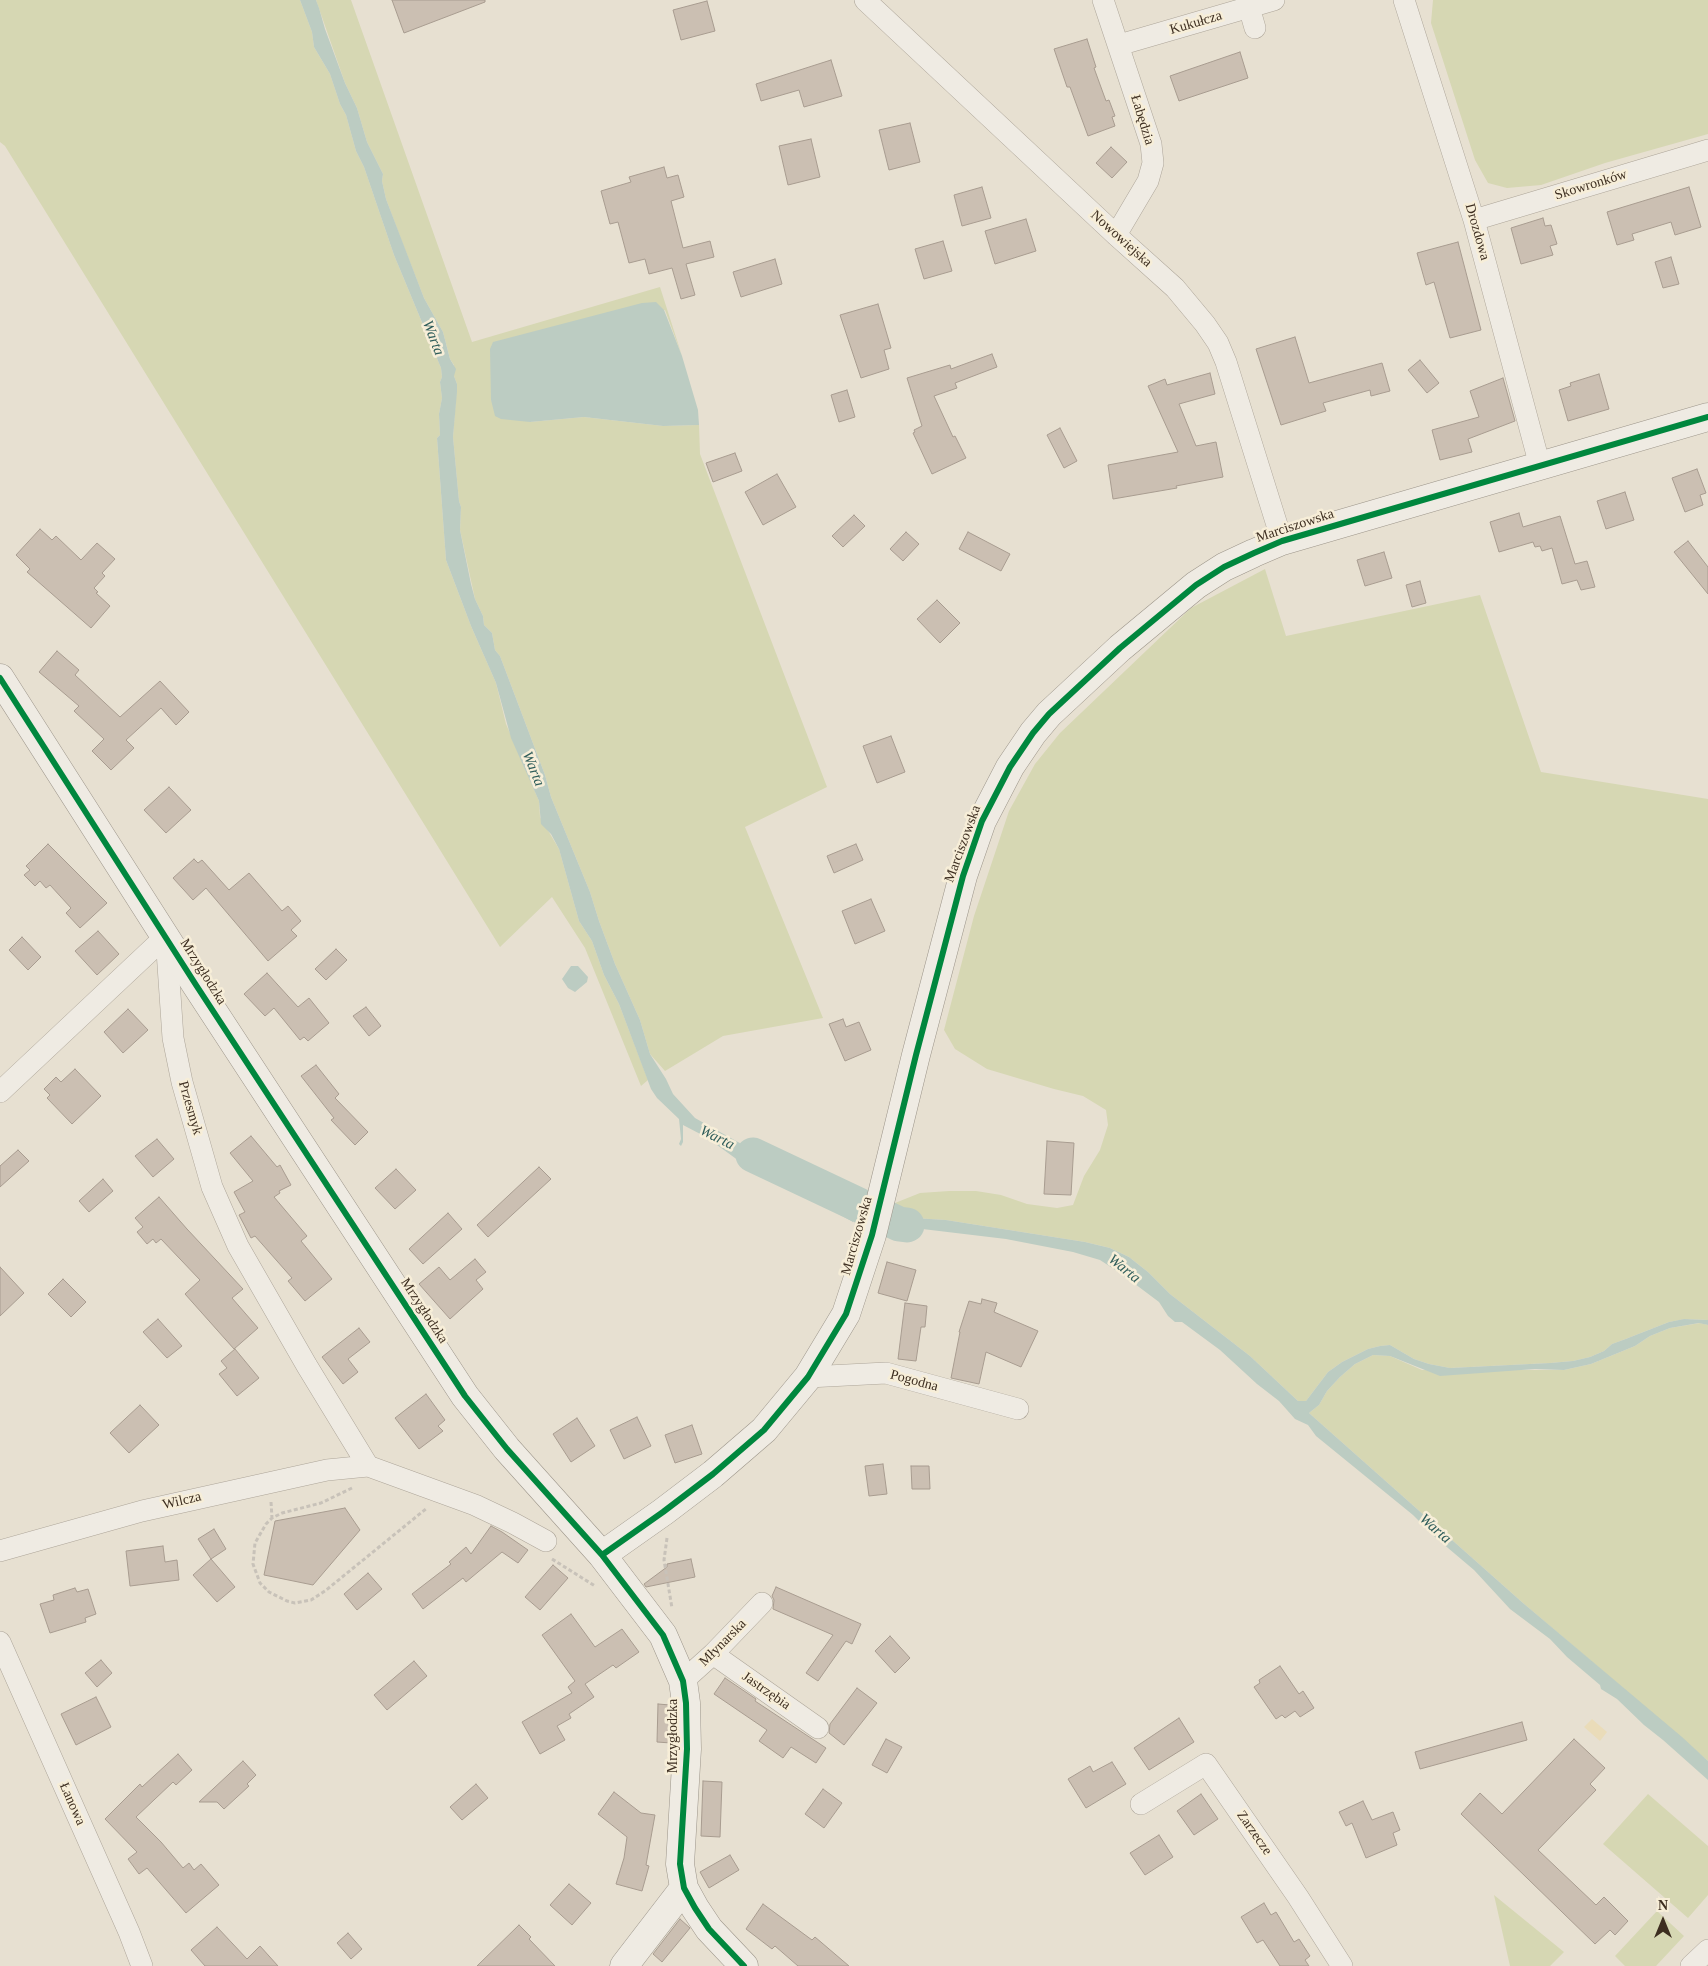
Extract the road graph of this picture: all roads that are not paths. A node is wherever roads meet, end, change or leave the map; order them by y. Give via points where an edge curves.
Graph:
1 (865, 0) edge
2 (1103, 0) edge
3 (1274, 0) edge
4 (1404, 0) edge
5 (1249, 7) junction
6 (1255, 28) dead end
7 (1119, 45) junction
8 (1708, 150) edge
9 (1474, 220) junction
10 (1116, 235) junction
11 (1708, 417) edge
12 (1540, 466) junction
13 (1282, 541) junction
14 (0, 678) edge
15 (166, 936) junction
16 (0, 1092) edge
17 (808, 1377) junction
18 (1018, 1409) dead end
19 (368, 1466) junction
20 (547, 1549) road end
21 (0, 1551) edge
22 (602, 1556) junction
23 (762, 1603) dead end
24 (0, 1642) edge
25 (713, 1654) junction
26 (683, 1682) junction
27 (818, 1728) dead end
28 (1141, 1804) dead end
29 (684, 1888) junction
30 (1708, 1950) edge
31 (142, 1966) edge
32 (624, 1966) edge
33 (744, 1966) edge
34 (1342, 1966) edge
35 (1691, 1966) edge

1 - 10 street, Nowowiejska
2 - 7 street, Łabędzia
3 - 5 street, Kukułcza
4 - 9 street, Drozdowa
5 - 6 street
5 - 7 street, Kukułcza
7 - 10 street, Łabędzia via 1151,144 1153,163 1148,181
8 - 9 street, Skowronków
9 - 12 street, Drozdowa
10 - 13 street, Nowowiejska via 1175,288 1218,343
11 - 12 street, Marciszowska
12 - 13 street, Marciszowska
13 - 17 street, Marciszowska via 1210,575 1154,619 1049,714 1010,767 982,821 963,876 872,1235 846,1314
14 - 15 street, Mrzygłodzka
15 - 16 street
15 - 19 street, Przesmyk via 173,1038 212,1187 238,1246 306,1366
15 - 22 street, Mrzygłodzka via 465,1396 507,1449
17 - 18 street, Pogodna via 886,1373
17 - 22 street, Marciszowska via 764,1430 713,1474
19 - 20 street via 513,1523
19 - 21 street, Wilcza via 327,1470 160,1507
22 - 26 street, Mrzygłodzka via 663,1635
23 - 25 street, Młynarska
24 - 31 street, Łanowa
25 - 26 street, Młynarska
25 - 27 street, Jastrzębia
26 - 29 street, Mrzygłodzka via 687,1749 680,1864
28 - 34 street, Zarzecze via 1206,1764
29 - 32 street
29 - 33 street, Mrzygłodzka via 709,1929
30 - 35 street

